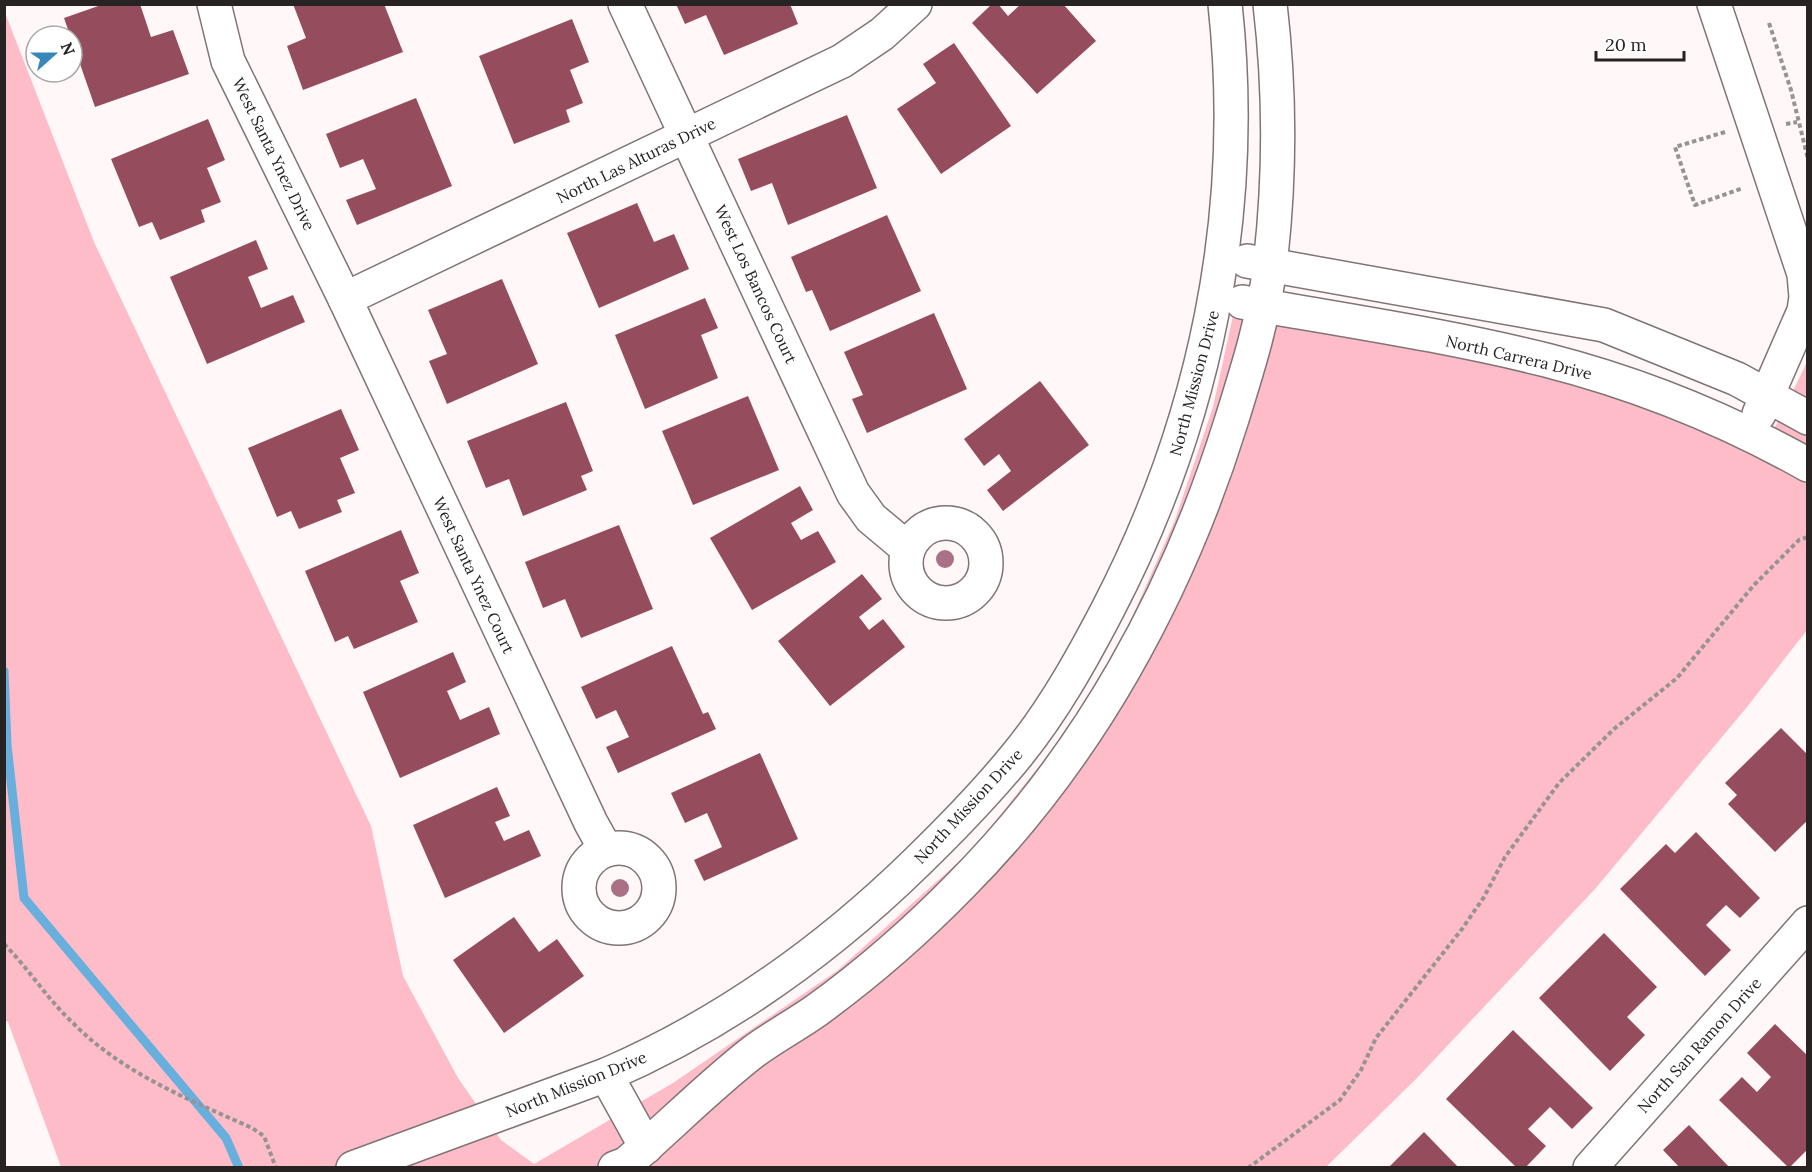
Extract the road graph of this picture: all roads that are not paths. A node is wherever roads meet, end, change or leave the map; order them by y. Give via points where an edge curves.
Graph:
1 (214, 4) edge
2 (625, 4) edge
3 (915, 4) edge
4 (1225, 4) edge
5 (1270, 4) edge
6 (1714, 4) edge
7 (687, 136) junction
8 (1223, 257) junction
9 (1270, 265) junction
10 (1216, 298) junction
11 (345, 299) junction
12 (1263, 306) junction
13 (1768, 396) junction
14 (1808, 418) edge
15 (1748, 434) junction
16 (1808, 465) edge
17 (908, 549) dead end
18 (606, 850) dead end
19 (1808, 923) edge
20 (606, 1075) junction
21 (627, 1161) edge
22 (353, 1167) edge
23 (1590, 1167) edge

1 - 11 street, West Santa Ynez Drive via 228,61
2 - 7 street, West Los Bancos Court
3 - 7 street, North Las Alturas Drive via 882,34 842,61
4 - 8 street, North Mission Drive via 1231,135
5 - 9 street via 1275,138
6 - 13 street via 1804,274 1804,311
7 - 11 street, North Las Alturas Drive
7 - 17 street, West Los Bancos Court via 853,493 871,518
8 - 9 street
8 - 10 street, North Mission Drive
9 - 12 street
9 - 13 street via 1604,325 1737,379
10 - 12 street, North Carrera Drive
10 - 20 street, North Mission Drive via 1191,408 1137,552 1089,645 1018,754 923,856 827,944 738,1006
11 - 18 street, West Santa Ynez Court
12 - 15 street, North Carrera Drive via 1546,360 1653,395
12 - 21 street via 1206,501 1185,551 1135,651 1073,752 1001,843 926,918 855,981 747,1057
13 - 14 street
13 - 15 street
15 - 16 street, North Carrera Drive
19 - 23 street, North San Ramon Drive
20 - 21 street
20 - 22 street, North Mission Drive

